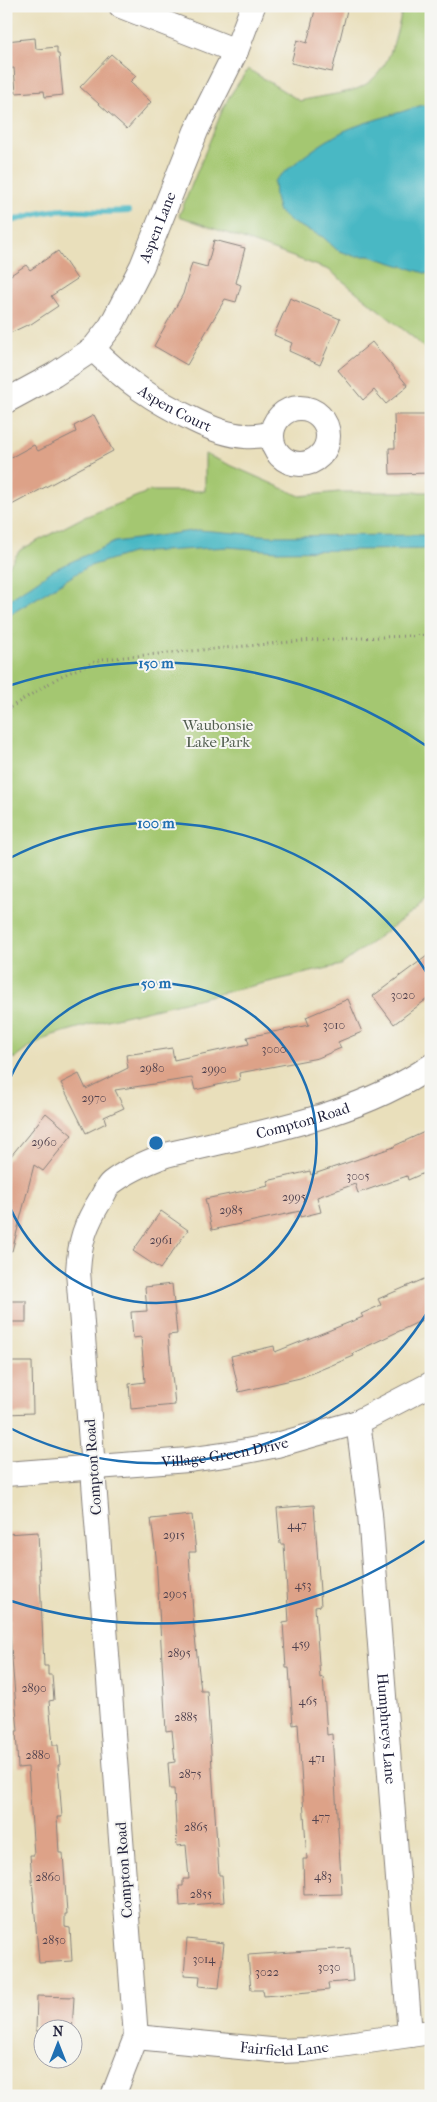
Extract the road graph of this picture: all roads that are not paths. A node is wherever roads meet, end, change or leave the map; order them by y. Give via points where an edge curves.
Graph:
1 (121, 6) edge
2 (253, 6) edge
3 (236, 51) junction
4 (93, 349) junction
5 (6, 401) edge
6 (272, 434) dead end
7 (431, 1066) edge
8 (431, 1384) edge
9 (358, 1422) junction
10 (93, 1467) junction
11 (6, 1474) edge
12 (420, 2033) edge
13 (136, 2038) junction
14 (113, 2096) edge

1 - 3 street
2 - 3 street, Aspen Lane
3 - 4 street, Aspen Lane via 196,131 142,266 111,326
4 - 5 street, Aspen Lane
4 - 6 street, Aspen Court via 121,376 168,408 229,434
7 - 10 street, Compton Road via 360,1104 166,1155 145,1163 110,1184 83,1232 78,1271
8 - 9 street, Village Green Drive
9 - 10 street, Village Green Drive via 277,1445 231,1454
9 - 12 street, Humphreys Lane via 370,1514
10 - 11 street, Village Green Drive
10 - 13 street, Compton Road
12 - 13 street, Fairfield Lane via 281,2051
13 - 14 street, Compton Road

